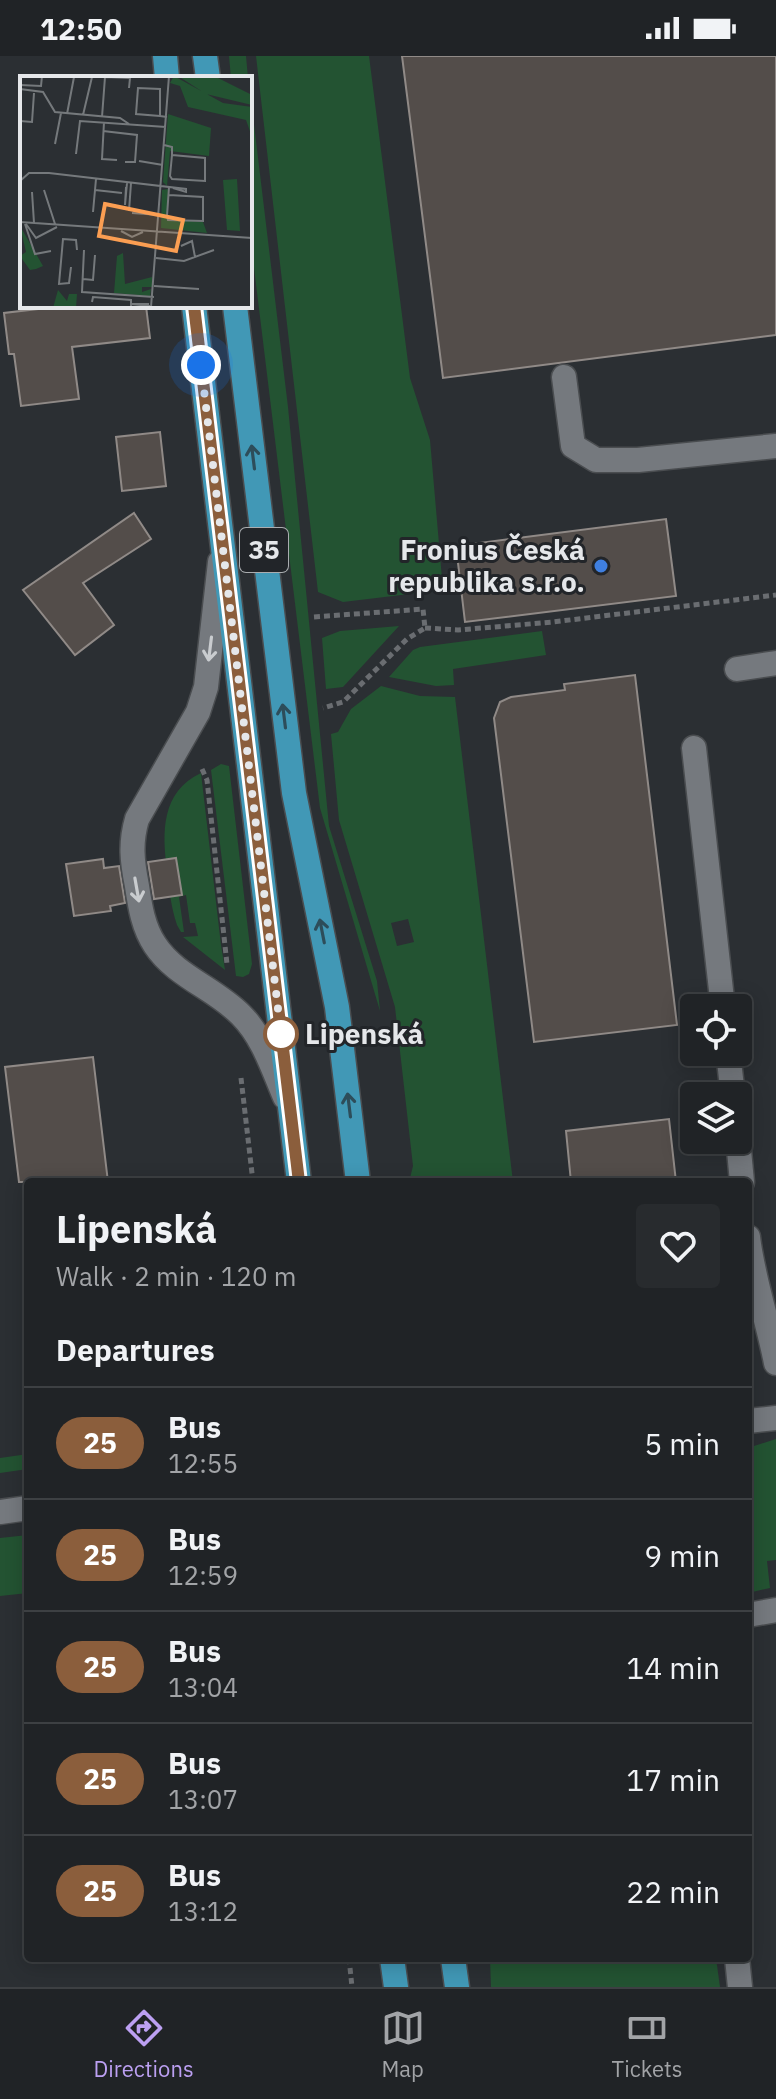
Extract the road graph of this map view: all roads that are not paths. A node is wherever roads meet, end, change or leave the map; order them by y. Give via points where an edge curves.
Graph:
1 (165, 56) edge
2 (205, 56) edge
3 (167, 76) edge
4 (208, 76) edge
5 (194, 308) edge
6 (235, 308) edge
7 (564, 377) dead end
8 (776, 446) edge
9 (223, 544) junction
10 (776, 663) edge
11 (737, 669) dead end
12 (694, 748) dead end
13 (721, 994) edge
14 (290, 1108) junction
15 (739, 1154) edge
16 (299, 1178) edge
17 (358, 1178) edge
18 (742, 1178) edge
19 (752, 1262) edge
20 (776, 1363) edge
21 (776, 1418) edge
22 (752, 1421) edge
23 (24, 1509) edge
24 (0, 1512) edge
25 (776, 1610) edge
26 (752, 1614) edge
27 (393, 1962) edge
28 (454, 1962) edge
29 (737, 1962) edge
30 (396, 1987) edge
31 (457, 1987) edge
32 (740, 1987) edge

1 - 3 main road
2 - 4 main road
5 - 9 main road, 35
17 -> 6 main road, 35 via 337,1007 294,793
7 - 8 street via 573,446 596,460
9 - 14 main road, 35
9 -> 14 street via 206,687 187,735 137,819 131,855 143,918 155,946 244,1017
10 - 11 street
12 - 13 street
14 - 16 main road, 35
15 - 18 street
19 - 20 street
21 - 22 street
23 - 24 street
25 - 26 street
27 - 30 main road
28 - 31 main road
29 - 32 street

